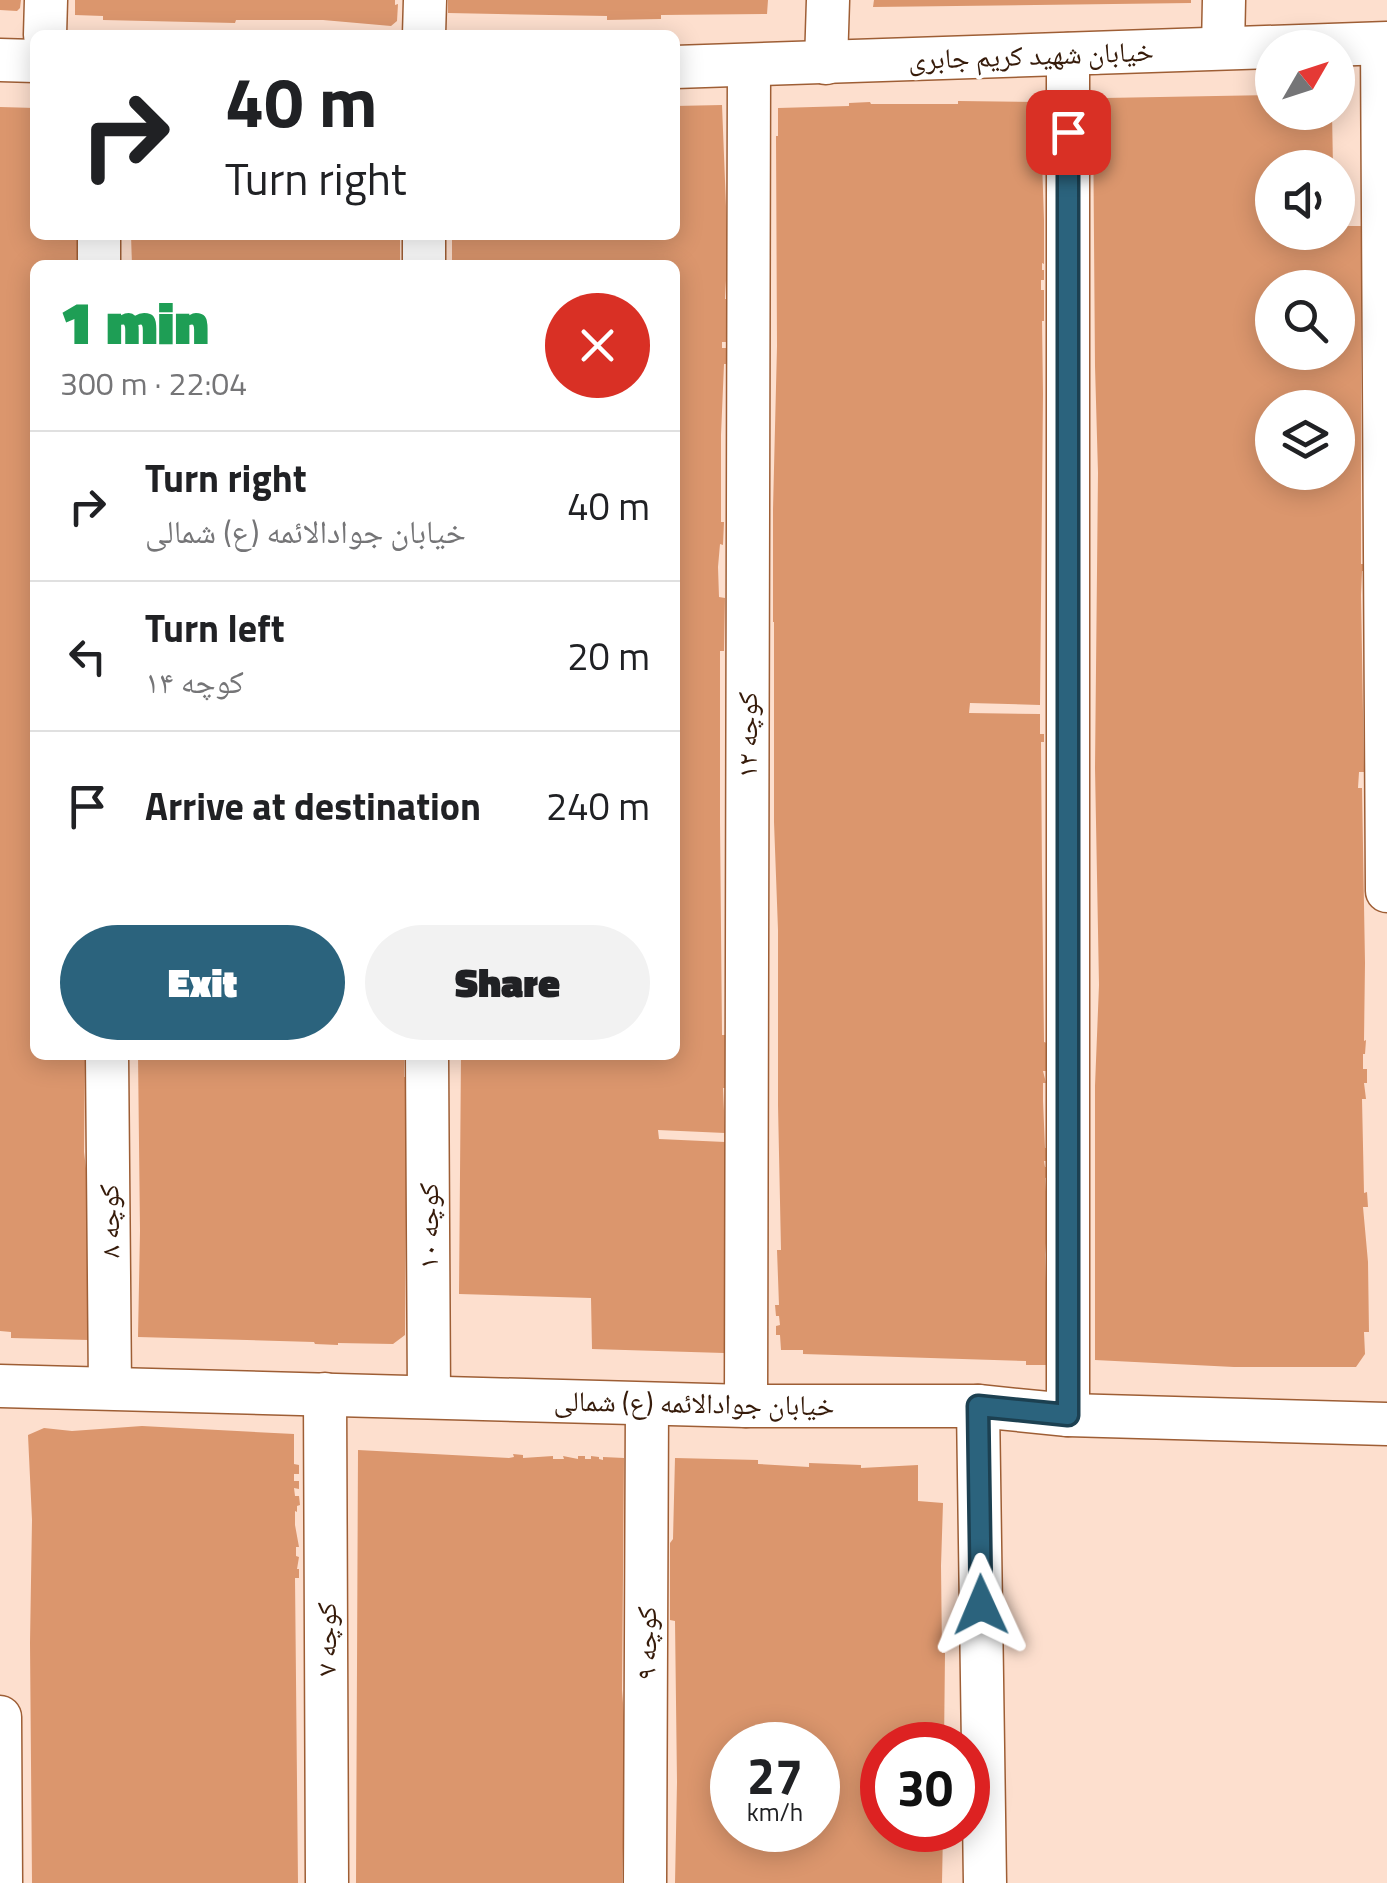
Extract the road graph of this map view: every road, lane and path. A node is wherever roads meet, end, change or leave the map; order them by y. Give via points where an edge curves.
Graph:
1 (46, 0) edge
2 (425, 0) edge
3 (828, 0) edge
4 (1224, 0) edge
5 (45, 30) edge
6 (424, 30) edge
7 (1385, 44) edge
8 (1222, 48) junction
9 (1068, 54) junction
10 (0, 60) edge
11 (30, 61) edge
12 (826, 63) junction
13 (749, 65) junction
14 (680, 66) edge
15 (1387, 891) edge
16 (107, 1060) edge
17 (427, 1060) edge
18 (0, 1386) edge
19 (110, 1388) junction
20 (325, 1394) junction
21 (429, 1397) junction
22 (648, 1404) junction
23 (746, 1406) junction
24 (978, 1406) junction
25 (1068, 1415) junction
26 (1387, 1424) edge
27 (0, 1717) edge
28 (1, 1883) edge
29 (326, 1883) edge
30 (645, 1883) edge
31 (985, 1883) edge

1 - 5 street
2 - 6 street
3 - 12 street
4 - 8 street
7 - 8 street, خیابان شهید کریم جابری
7 - 15 street
8 - 9 street, خیابان شهید کریم جابری
9 - 12 street, خیابان شهید کریم جابری
9 - 25 street
10 - 11 street
12 - 13 street, خیابان شهید کریم جابری
13 - 14 street, خیابان شهید کریم جابری
13 - 23 street, کوچه ۱۲
16 - 19 street, کوچه ۸
17 - 21 street, کوچه ۱۰
18 - 19 street, خیابان جوادالائمه (ع) شمالی
19 - 20 street, خیابان جوادالائمه (ع) شمالی
20 - 21 street, خیابان جوادالائمه (ع) شمالی
20 - 29 street, کوچه ۷
21 - 22 street, خیابان جوادالائمه (ع) شمالی
22 - 23 street, خیابان جوادالائمه (ع) شمالی
22 - 30 street, کوچه ۹
23 - 24 street, خیابان جوادالائمه (ع) شمالی
24 - 25 street, خیابان جوادالائمه (ع) شمالی
24 - 31 street
25 - 26 street, خیابان جوادالائمه (ع) شمالی
27 - 28 street

